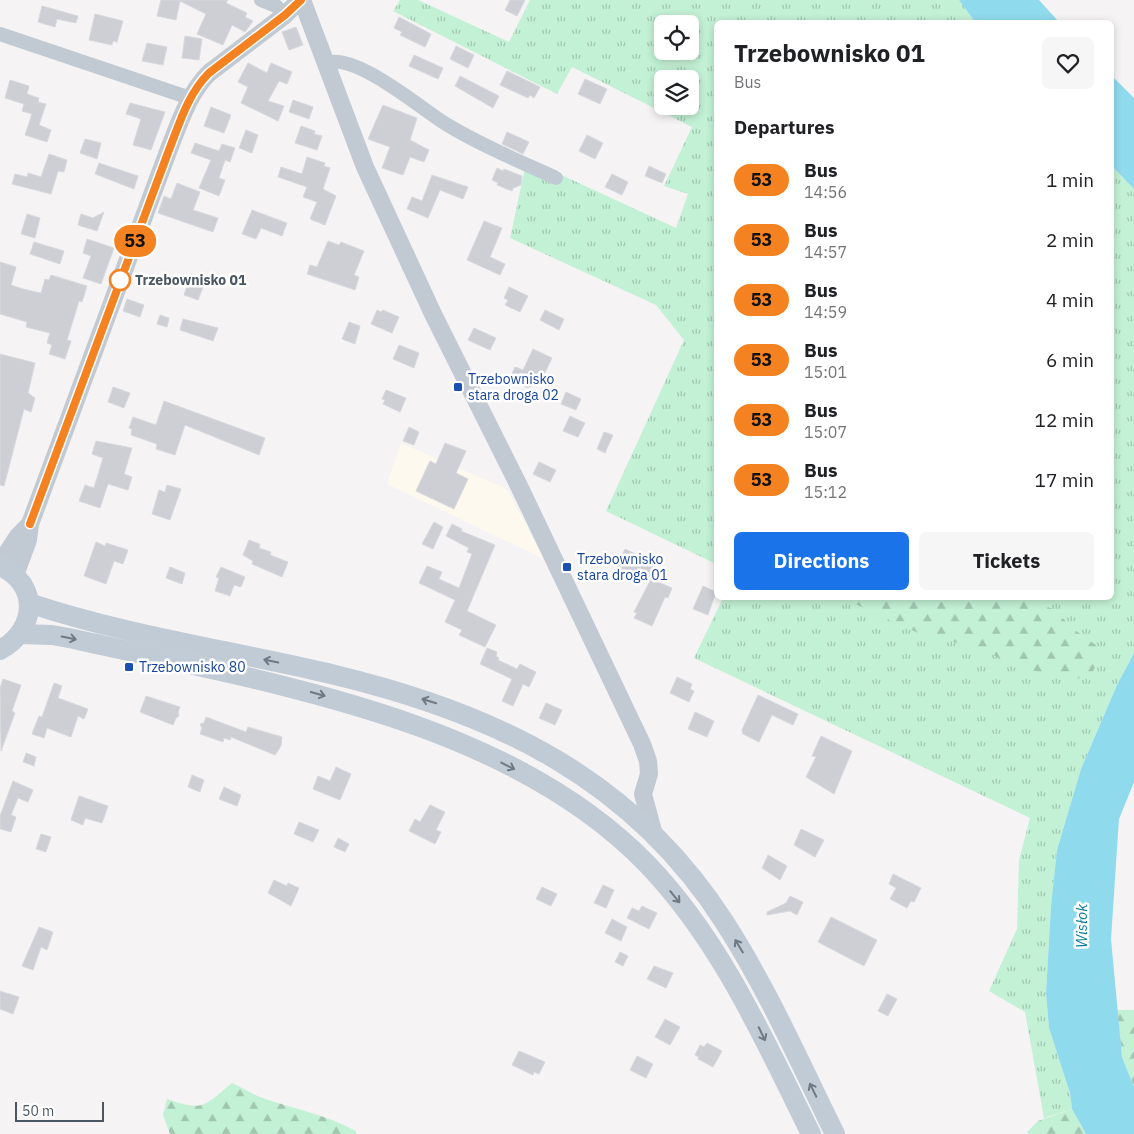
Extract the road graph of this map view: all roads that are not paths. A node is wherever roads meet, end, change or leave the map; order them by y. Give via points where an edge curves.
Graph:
1 (261, 0) edge
2 (301, 0) edge
3 (285, 15) junction
4 (0, 34) edge
5 (326, 63) junction
6 (190, 98) junction
7 (556, 178) dead end
8 (5, 568) edge
9 (29, 604) junction
10 (20, 634) junction
11 (0, 650) edge
12 (475, 717) junction
13 (464, 745) junction
14 (643, 794) junction
15 (614, 801) junction
16 (654, 835) junction
17 (811, 1134) edge
18 (834, 1134) edge

1 - 3 street via 276,6
2 - 3 street
2 - 5 street
3 - 6 street via 209,73
4 - 6 street
5 - 7 street via 342,61 375,76 446,124
5 - 14 street via 365,166 433,314 642,744 648,768
6 - 8 street via 30,524 28,540
8 - 9 main road via 26,593
9 - 10 main road via 26,625
12 -> 9 main road via 336,675 91,621
10 - 11 main road
10 -> 13 main road via 74,639 307,691 390,716
12 - 13 main road via 458,723 455,730
12 - 15 main road via 544,751
13 -> 17 main road via 546,786 599,823 646,864 692,918 727,969
14 - 15 street
14 - 16 street
15 - 16 main road
18 -> 16 main road via 746,957 699,887

